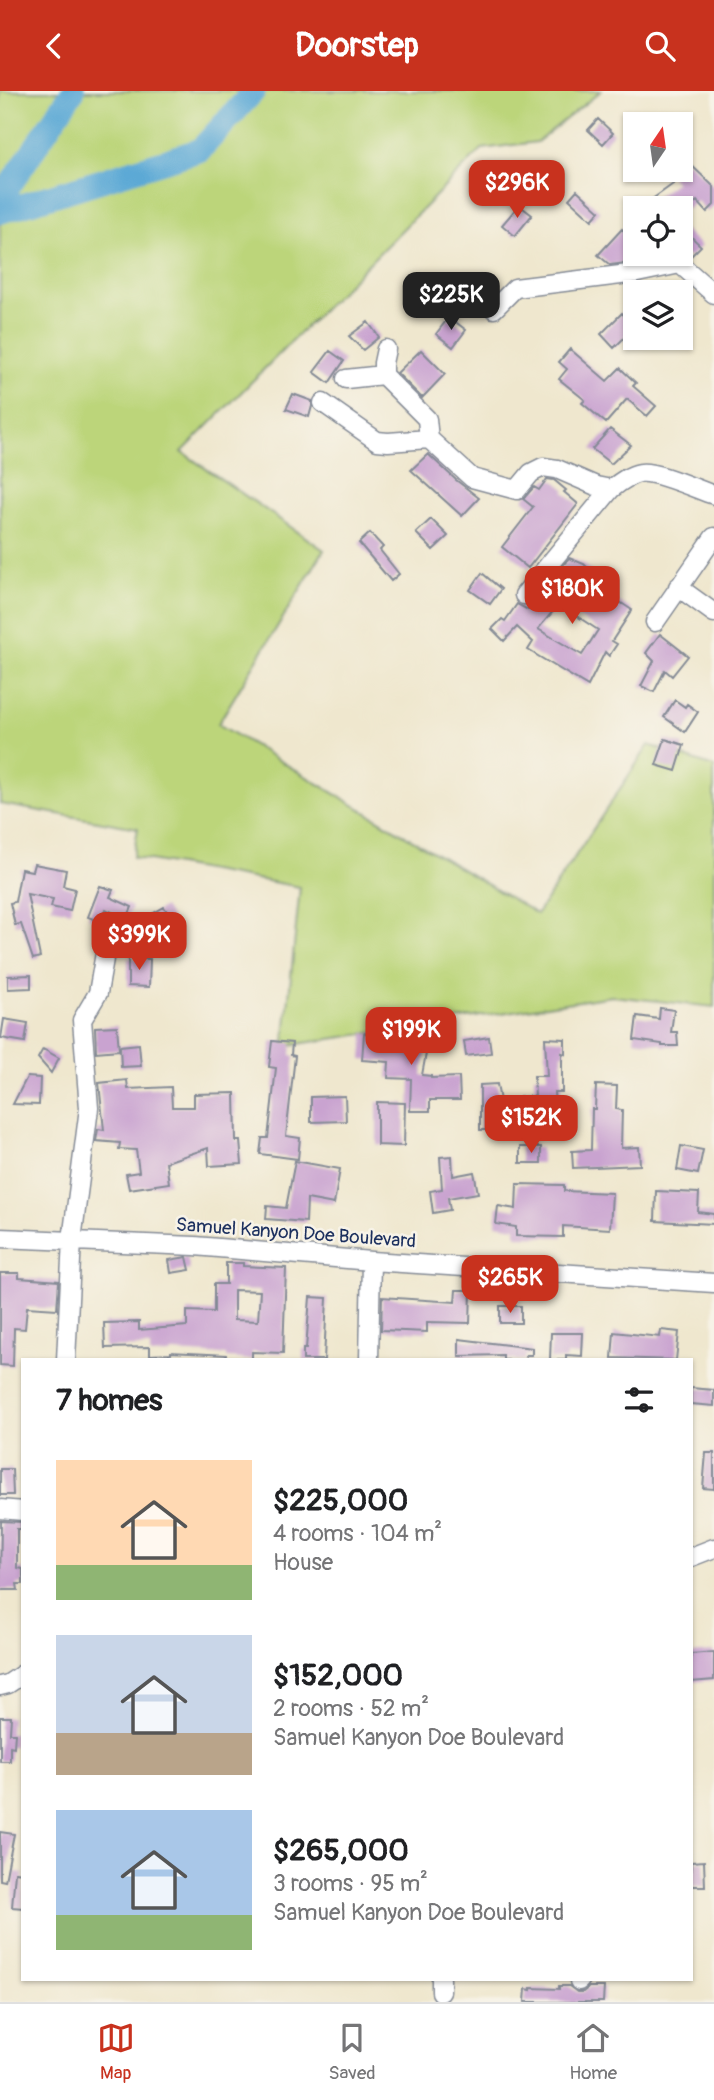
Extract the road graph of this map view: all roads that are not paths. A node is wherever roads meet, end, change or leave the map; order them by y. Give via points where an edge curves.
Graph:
1 (714, 295) edge
2 (494, 309) dead end
3 (386, 349) dead end
4 (383, 375) junction
5 (346, 379) dead end
6 (323, 403) dead end
7 (429, 439) junction
8 (611, 489) junction
9 (714, 495) edge
10 (714, 537) edge
11 (678, 587) junction
12 (524, 595) dead end
13 (714, 613) edge
14 (655, 622) dead end
15 (108, 936) dead end
16 (0, 1238) edge
17 (72, 1240) junction
18 (371, 1261) junction
19 (714, 1283) edge
20 (66, 1358) edge
21 (369, 1358) edge
22 (0, 1509) edge
23 (21, 1511) edge
24 (714, 1548) edge
25 (693, 1556) edge
26 (21, 1675) edge
27 (0, 1686) edge

1 - 2 street via 680,264 515,288
3 - 4 street
4 - 5 street
4 - 7 street via 427,419
6 - 7 street via 377,441
7 - 8 street via 472,478 507,488 517,490 543,467
8 - 9 street via 641,473
8 - 12 street
10 - 11 street
11 - 13 street
11 - 14 street
15 - 17 street via 98,993 82,1020 89,1108
16 - 17 street, Samuel Kanyon Doe Boulevard
17 - 18 street, Samuel Kanyon Doe Boulevard
17 - 20 street
18 - 19 street, Samuel Kanyon Doe Boulevard
18 - 21 street
22 - 23 street
24 - 25 street
26 - 27 street

